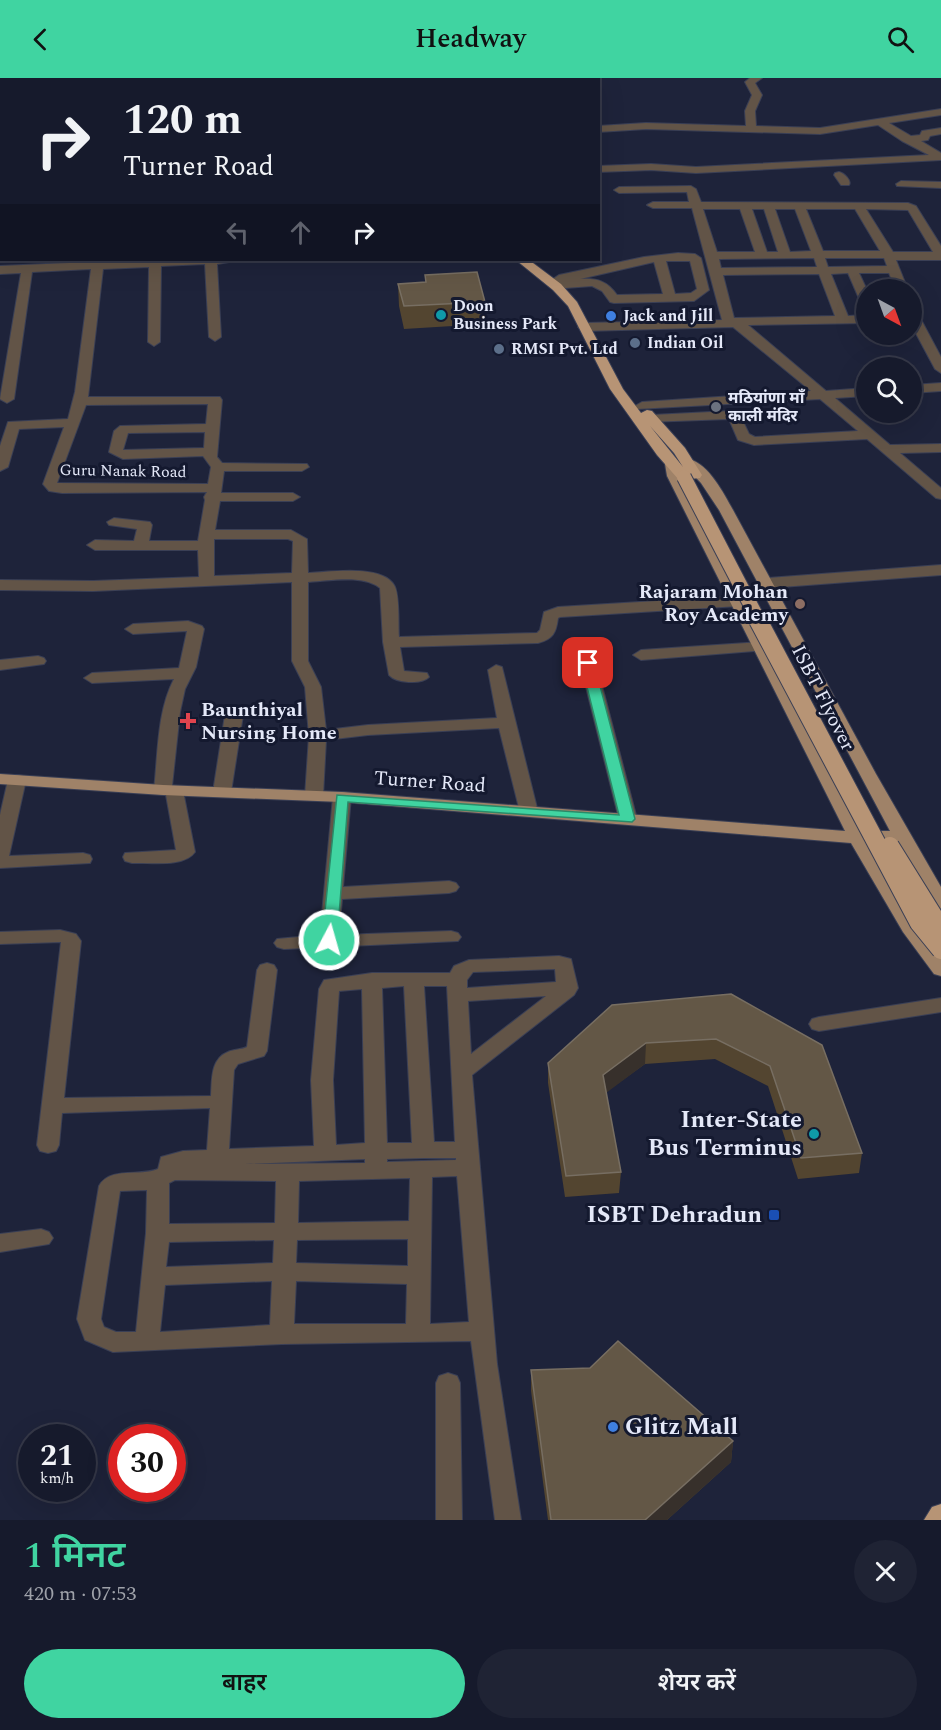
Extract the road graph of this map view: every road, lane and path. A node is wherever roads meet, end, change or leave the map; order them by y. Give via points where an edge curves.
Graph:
1 (757, 78) edge
2 (941, 112) edge
3 (880, 122) junction
4 (600, 129) edge
5 (751, 130) junction
6 (941, 131) edge
7 (906, 139) junction
8 (941, 146) edge
9 (921, 147) junction
10 (941, 157) edge
11 (872, 162) junction
12 (816, 166) junction
13 (600, 169) edge
14 (901, 184) dead end
15 (941, 185) edge
16 (619, 189) dead end
17 (768, 205) junction
18 (799, 205) junction
19 (858, 205) junction
20 (653, 206) dead end
21 (694, 206) junction
22 (745, 206) junction
23 (927, 235) junction
24 (941, 235) edge
25 (762, 255) junction
26 (784, 255) junction
27 (817, 255) junction
28 (888, 255) junction
29 (712, 256) junction
30 (941, 256) edge
31 (660, 258) junction
32 (155, 261) edge
33 (211, 261) edge
34 (523, 261) edge
35 (536, 261) edge
36 (98, 263) edge
37 (1, 267) edge
38 (27, 269) junction
39 (823, 270) junction
40 (852, 270) junction
41 (894, 270) junction
42 (716, 272) junction
43 (594, 278) junction
44 (898, 279) edge
45 (562, 281) junction
46 (670, 298) junction
47 (855, 305) edge
48 (843, 320) junction
49 (856, 320) edge
50 (735, 324) junction
51 (856, 326) edge
52 (590, 327) junction
53 (922, 336) edge
54 (215, 337) dead end
55 (154, 342) dead end
56 (941, 369) edge
57 (941, 387) edge
58 (922, 388) edge
59 (856, 394) edge
60 (941, 394) edge
61 (922, 395) edge
62 (827, 398) junction
63 (7, 399) dead end
64 (856, 399) edge
65 (80, 401) junction
66 (730, 411) junction
67 (647, 413) junction
68 (73, 423) junction
69 (212, 428) junction
70 (870, 435) junction
71 (941, 448) edge
72 (886, 449) junction
73 (210, 452) junction
74 (672, 464) junction
75 (1, 467) edge
76 (218, 467) junction
77 (302, 467) dead end
78 (690, 472) junction
79 (212, 493) junction
80 (941, 495) edge
81 (293, 497) dead end
82 (114, 522) dead end
83 (206, 540) junction
84 (95, 544) dead end
85 (141, 545) junction
86 (941, 570) edge
87 (299, 579) junction
88 (207, 582) junction
89 (768, 583) junction
90 (0, 585) edge
91 (738, 601) junction
92 (134, 629) dead end
93 (391, 642) junction
94 (762, 647) junction
95 (641, 655) dead end
96 (38, 661) dead end
97 (588, 663) dead end
98 (0, 665) edge
99 (496, 670) dead end
100 (184, 673) junction
101 (421, 677) dead end
102 (92, 678) dead end
103 (234, 715) dead end
104 (506, 723) junction
105 (318, 736) junction
106 (8, 780) edge
107 (169, 790) junction
108 (222, 792) junction
109 (314, 796) junction
110 (342, 797) junction
111 (530, 812) junction
112 (628, 819) junction
113 (857, 837) junction
114 (901, 837) junction
115 (0, 855) edge
116 (132, 857) dead end
117 (83, 859) dead end
118 (0, 862) edge
119 (449, 887) dead end
120 (334, 893) junction
121 (941, 903) edge
122 (941, 928) edge
123 (451, 937) dead end
124 (0, 938) edge
125 (329, 940) junction
126 (284, 943) dead end
127 (941, 950) edge
128 (941, 969) edge
129 (267, 970) dead end
130 (414, 979) junction
131 (372, 981) junction
132 (457, 988) junction
133 (941, 1005) edge
134 (819, 1024) dead end
135 (462, 1072) junction
136 (205, 1102) dead end
137 (54, 1106) junction
138 (48, 1145) dead end
139 (325, 1153) junction
140 (218, 1157) junction
141 (467, 1159) junction
142 (422, 1160) junction
143 (376, 1161) junction
144 (278, 1166) junction
145 (165, 1175) junction
146 (421, 1230) junction
147 (288, 1232) junction
148 (158, 1233) junction
149 (41, 1238) dead end
150 (0, 1243) edge
151 (286, 1272) junction
152 (418, 1275) junction
153 (153, 1276) junction
154 (483, 1331) junction
155 (282, 1334) junction
156 (418, 1334) junction
157 (147, 1342) junction
158 (448, 1383) dead end
159 (941, 1515) edge
160 (449, 1520) edge
161 (508, 1520) edge
162 (937, 1520) edge

1 - 5 street via 750,82 757,95 750,111
2 - 3 street
3 - 5 street via 820,131
3 - 7 street
4 - 5 street via 646,126
6 - 7 street
7 - 9 street
8 - 9 street
9 - 10 street
10 - 11 street
11 - 12 street
11 - 12 street via 871,171 842,179
12 - 13 street
14 - 15 street
16 - 21 street via 688,188
17 - 18 street
17 - 22 street
17 - 26 street
18 - 19 street
18 - 27 street
19 - 23 street via 910,207
19 - 28 street
20 - 21 street
21 - 22 street
21 - 29 street
22 - 25 street
23 - 24 street
23 - 30 street
25 - 26 street
25 - 29 street
26 - 27 street
27 - 28 street
27 - 39 street
28 - 30 street
28 - 41 street
29 - 42 street
31 - 43 street
31 - 46 street
31 - 46 street via 695,258 699,269 703,290 694,297
32 - 36 street
32 - 55 street
33 - 54 street
34 - 52 highway via 557,287
35 - 45 highway
36 - 38 street
36 - 65 street, Guru Nanak Road
37 - 38 street
38 - 63 street
39 - 40 street
39 - 42 street
39 - 47 street
40 - 41 street
40 - 47 street
41 - 44 street
42 - 50 street
43 - 45 street
43 - 46 street via 614,299
45 - 52 highway via 584,304
47 - 48 street
48 - 49 street
48 - 50 street
50 - 51 street
50 - 52 street
50 - 62 street
52 - 67 highway
52 - 74 highway, ISBT Flyover via 612,382
53 - 56 street
57 - 58 street
59 - 62 street
60 - 61 street
62 - 64 street
62 - 66 street
62 - 67 street
62 - 70 street
65 - 68 street, Guru Nanak Road
65 - 69 street via 213,399 216,402
66 - 67 street
66 - 70 street via 749,441
67 - 78 highway
68 - 75 street via 13,425
68 - 79 street, Guru Nanak Road via 50,484 54,488
69 - 73 street
69 - 73 street via 124,429 117,452
70 - 72 street
71 - 72 street
72 - 80 street
73 - 76 street
74 - 78 highway, ISBT Flyover
74 - 91 main road via 674,476
76 - 77 street
76 - 79 street
78 - 89 main road via 701,473 721,501
78 - 122 highway, ISBT Flyover, bridge via 883,834
78 - 127 highway, ISBT Flyover, bridge via 871,836 920,923
79 - 81 street
79 - 83 street
82 - 85 street via 145,525
83 - 85 street
83 - 87 street via 297,536 302,542
83 - 88 street
84 - 85 street
86 - 89 street
87 - 88 street
87 - 93 street via 380,579 388,587
87 - 105 street via 300,661 313,687
88 - 90 street
89 - 114 main road
91 - 93 street via 558,612 550,615 549,632 538,638
91 - 94 main road
92 - 100 street via 196,629
93 - 101 street via 397,675
94 - 95 street
94 - 113 main road
96 - 98 street
97 - 112 street
99 - 104 street
100 - 102 street
100 - 107 street via 172,712
103 - 108 street
104 - 105 street
104 - 111 street
105 - 109 street
106 - 107 main road, Turner Road
106 - 115 street
107 - 108 main road, Turner Road
107 - 116 street via 186,852 178,856
108 - 109 main road, Turner Road
109 - 110 main road, Turner Road
110 - 111 main road, Turner Road
110 - 120 street
111 - 112 main road, Turner Road
112 - 113 main road, Turner Road
113 - 114 main road, Turner Road
113 - 128 main road via 913,932
114 - 121 main road
117 - 118 street
119 - 120 street
120 - 125 street
123 - 125 street
124 - 137 street via 60,936 71,941
125 - 126 street
129 - 140 street via 257,1052 232,1058 223,1069
130 - 131 street
130 - 132 street
130 - 142 street
131 - 139 street via 336,983 329,989 322,1080
131 - 143 street
132 - 135 street
132 - 135 street via 461,971 469,966 558,962 565,965 568,988
133 - 134 street
135 - 141 street
136 - 137 street
137 - 138 street
139 - 143 street
139 - 144 street
140 - 144 street
140 - 145 street via 172,1161
141 - 142 street
141 - 154 street
142 - 143 street
142 - 146 street
143 - 144 street
144 - 145 street
144 - 147 street
145 - 148 street
145 - 157 street via 110,1186 89,1319 94,1333 107,1341
146 - 147 street
146 - 152 street
147 - 148 street
147 - 151 street
148 - 153 street
149 - 150 street
151 - 152 street
151 - 153 street
151 - 155 street
152 - 156 street
153 - 157 street
154 - 156 street
154 - 161 street
155 - 156 street
155 - 157 street
158 - 160 street
159 - 162 highway

